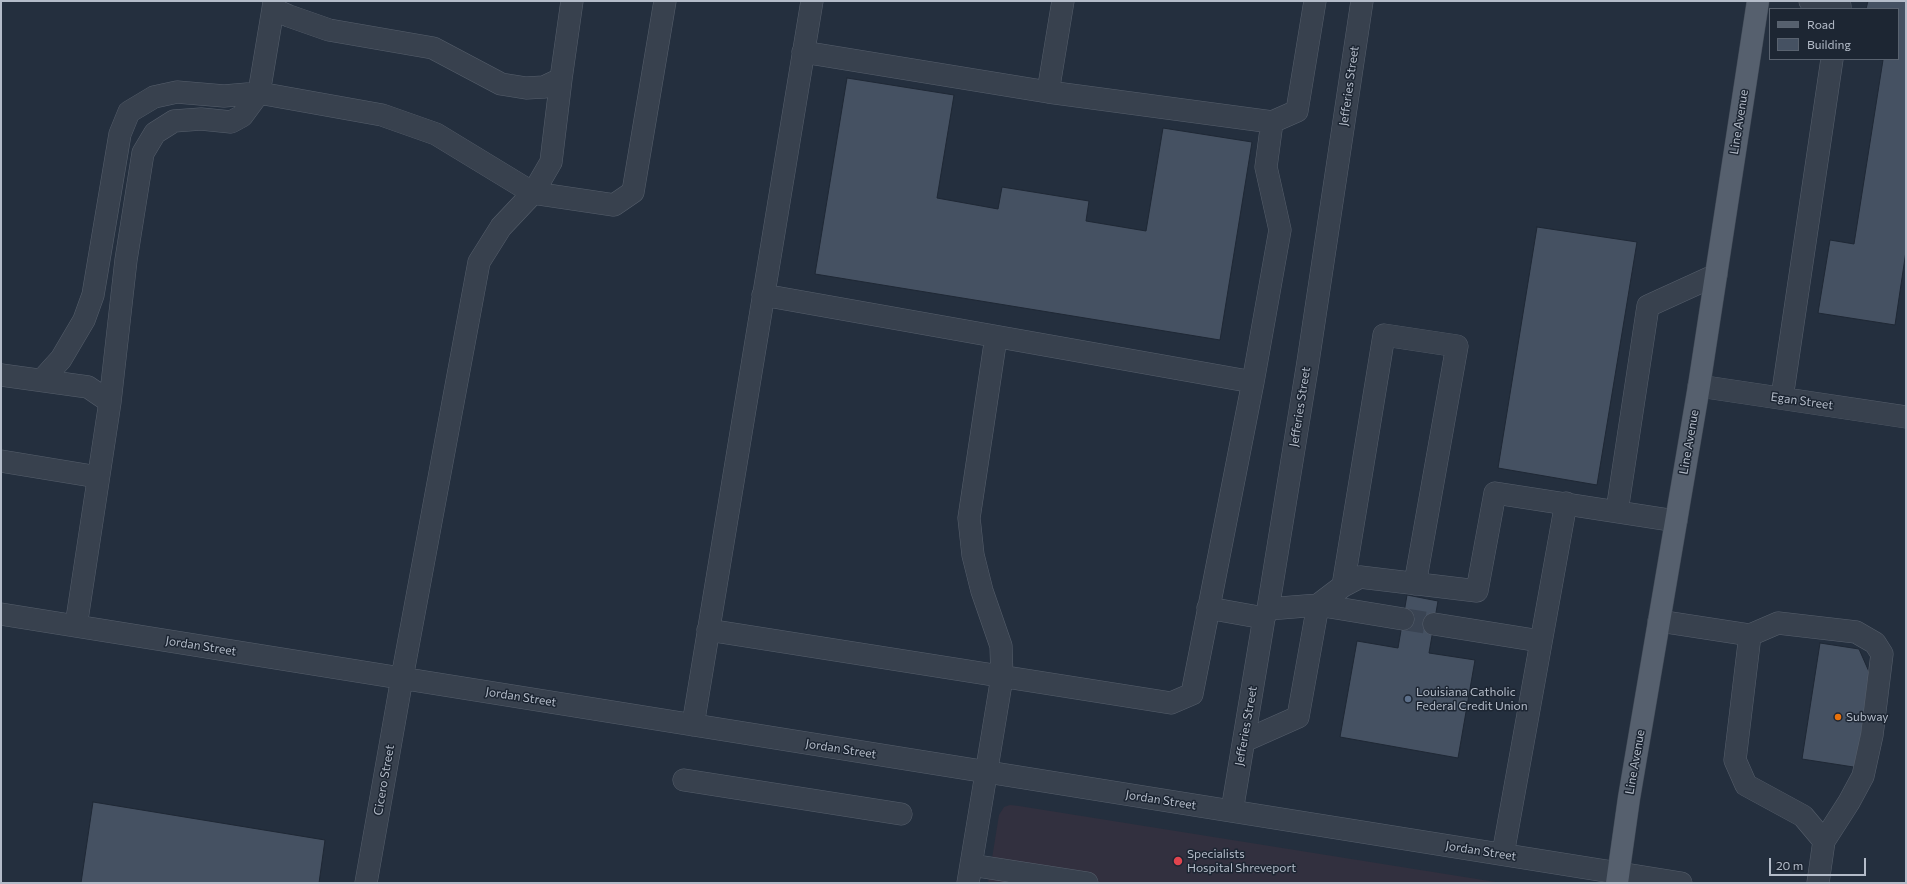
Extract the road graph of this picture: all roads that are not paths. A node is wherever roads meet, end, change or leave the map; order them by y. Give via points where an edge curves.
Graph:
1 (572, 1) edge
2 (665, 1) edge
3 (812, 1) edge
4 (1063, 1) edge
5 (1315, 1) edge
6 (1362, 1) edge
7 (1758, 1) edge
8 (1810, 1) edge
9 (274, 5) edge
10 (1840, 5) edge
11 (803, 52) junction
12 (1832, 60) edge
13 (561, 79) junction
14 (1048, 92) junction
15 (259, 93) junction
16 (1272, 122) junction
17 (533, 193) junction
18 (1716, 275) junction
19 (763, 295) junction
20 (996, 336) junction
21 (1, 375) edge
22 (42, 380) junction
23 (1253, 382) junction
24 (1699, 386) junction
25 (1782, 398) junction
26 (110, 402) junction
27 (1906, 417) edge
28 (1, 461) edge
29 (98, 477) junction
30 (1566, 503) junction
31 (1617, 511) junction
32 (1676, 521) junction
33 (1415, 584) junction
34 (1342, 586) junction
35 (1318, 605) junction
36 (1208, 608) junction
37 (1, 614) edge
38 (1266, 614) junction
39 (1403, 619) tunnel mouth
40 (1659, 621) junction
41 (1434, 624) tunnel mouth
42 (76, 626) junction
43 (708, 630) junction
44 (1750, 635) junction
45 (1540, 641) junction
46 (1002, 677) junction
47 (402, 678) junction
48 (693, 725) junction
49 (1244, 741) junction
50 (986, 772) junction
51 (684, 780) dead end
52 (1232, 811) junction
53 (901, 814) dead end
54 (1824, 841) junction
55 (1503, 854) junction
56 (970, 874) edge
57 (1618, 878) edge
58 (366, 883) edge
59 (1087, 883) edge
60 (1681, 883) edge
61 (1818, 883) edge

1 - 13 street, Cicero Street
2 - 17 street via 633,192 614,204
3 - 11 street
4 - 14 street
5 - 16 street via 1297,110
6 - 38 street, Jefferies Street via 1308,362
7 - 18 main road, Line Avenue
8 - 10 street
9 - 13 street via 329,30 433,48 501,84 526,88 544,87
9 - 15 street
11 - 14 street
11 - 19 street
12 - 25 street
13 - 17 street, Cicero Street via 551,162
14 - 16 street
15 - 17 street via 382,115 436,134
15 - 22 street via 224,96 177,92 154,97 129,112 120,134 93,294 84,320 61,359
15 - 26 street via 242,116 231,122 201,119 174,121 156,133 143,153 126,260
16 - 23 street via 1266,167 1280,230
17 - 47 street, Cicero Street via 501,227 479,262
18 - 24 main road, Line Avenue
18 - 31 street via 1648,306
19 - 20 street
19 - 43 street
20 - 23 street
20 - 46 street via 969,518 976,569 1001,646
21 - 22 street
22 - 26 street via 88,387
23 - 36 street
24 - 25 street, Egan Street
24 - 32 main road, Line Avenue
25 - 27 street, Egan Street
26 - 29 street
28 - 29 street
29 - 42 street
30 - 31 street
30 - 33 street via 1495,493 1477,591
30 - 45 street
31 - 32 street
32 - 40 main road, Line Avenue
33 - 34 street via 1360,577
33 - 34 street via 1457,346 1384,335
34 - 35 street
35 - 38 street
35 - 39 street
35 - 49 street via 1298,717
36 - 38 street
36 - 46 street via 1192,694 1171,703
37 - 42 street, Jordan Street
38 - 49 street, Jefferies Street
40 - 44 street
40 - 57 main road, Line Avenue
41 - 45 street
42 - 47 street, Jordan Street
43 - 46 street
43 - 48 street
44 - 54 street via 1735,760 1746,785 1803,816
44 - 54 street via 1778,623 1856,632 1875,643 1882,654 1872,735 1863,776
45 - 55 street
46 - 50 street
47 - 48 street, Jordan Street
47 - 58 street, Cicero Street
48 - 50 street, Jordan Street
49 - 52 street, Jefferies Street
50 - 52 street, Jordan Street
50 - 56 street
51 - 53 street
52 - 55 street, Jordan Street
54 - 61 street
55 - 57 street, Jordan Street
56 - 59 street
57 - 60 street, Jordan Street

